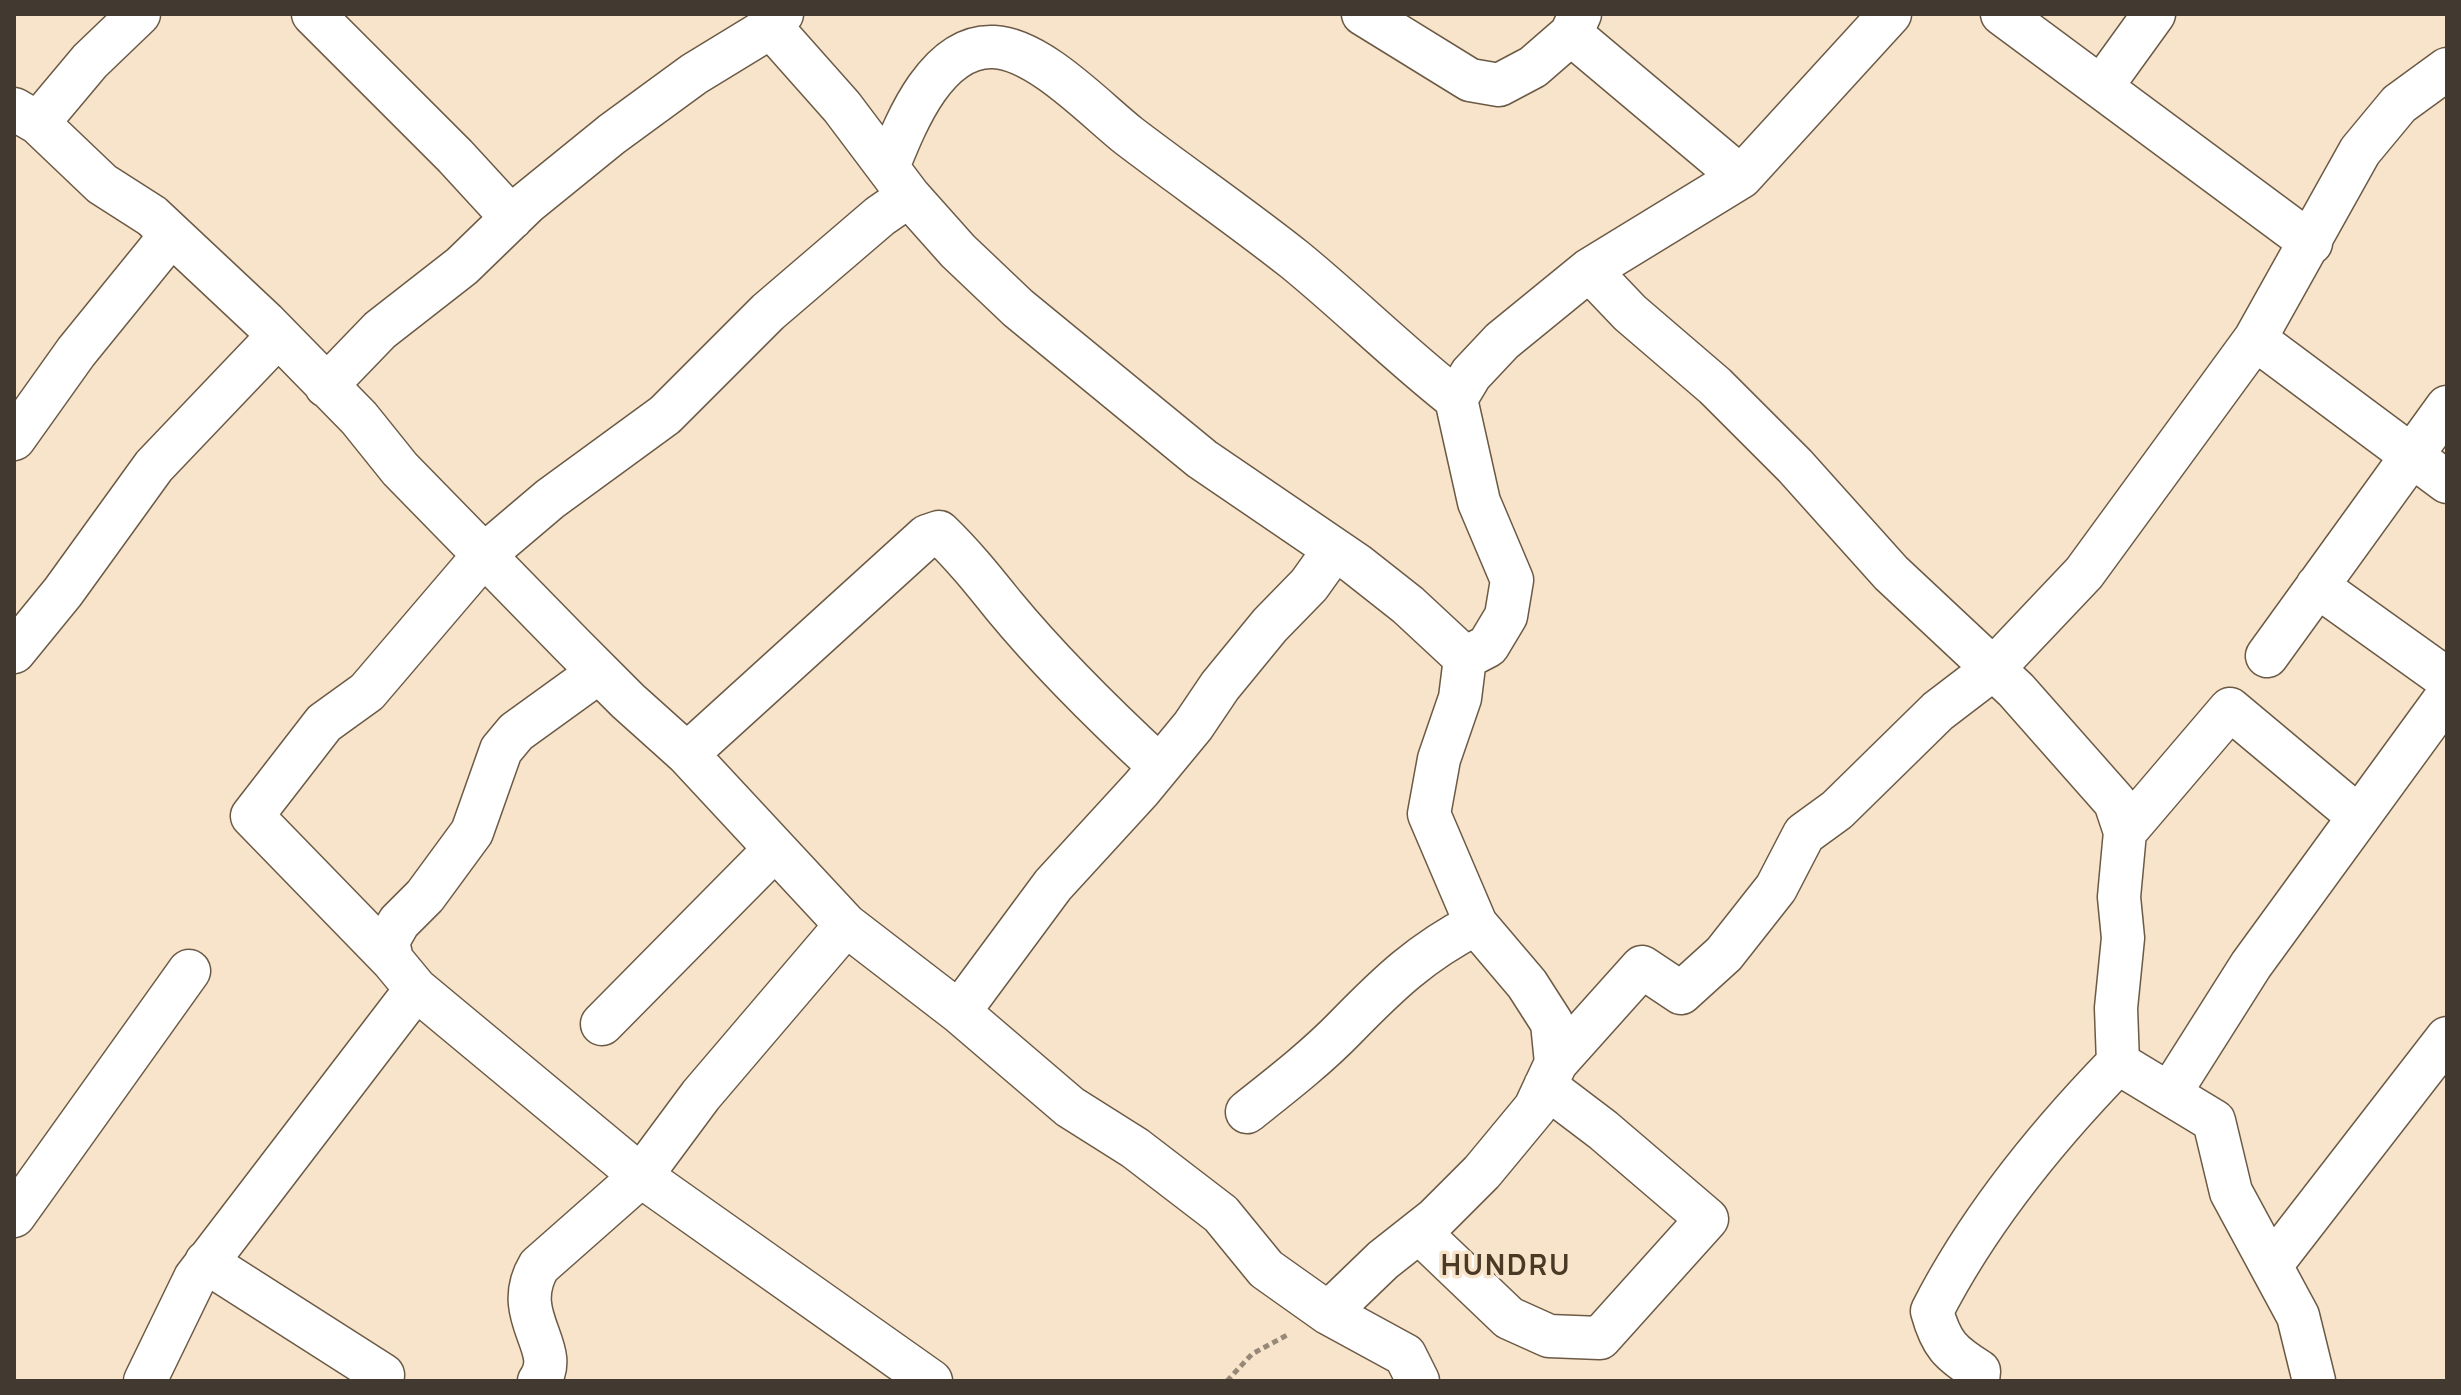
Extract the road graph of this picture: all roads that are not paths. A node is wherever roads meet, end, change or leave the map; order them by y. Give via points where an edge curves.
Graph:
1 (139, 14) edge
2 (313, 14) edge
3 (1363, 14) edge
4 (1890, 14) edge
5 (2002, 14) edge
6 (2154, 14) edge
7 (777, 20) edge
8 (1576, 24) edge
9 (2447, 69) edge
10 (2102, 86) junction
11 (26, 116) edge
12 (1741, 177) junction
13 (898, 182) junction
14 (512, 218) junction
15 (171, 235) junction
16 (2311, 243) junction
17 (1589, 270) junction
18 (278, 336) junction
19 (2255, 339) junction
20 (326, 386) junction
21 (1456, 399) junction
22 (2447, 407) edge
23 (14, 439) edge
24 (2411, 456) junction
25 (2447, 482) edge
26 (1334, 550) junction
27 (484, 555) junction
28 (2317, 586) junction
29 (14, 652) edge
30 (2267, 656) dead end
31 (1465, 658) junction
32 (1993, 669) junction
33 (599, 672) junction
34 (2447, 679) edge
35 (2447, 696) edge
36 (687, 754) junction
37 (1158, 765) junction
38 (2359, 817) junction
39 (2125, 832) junction
40 (774, 850) junction
41 (1476, 924) junction
42 (846, 925) junction
43 (189, 971) dead end
44 (404, 974) junction
45 (959, 1012) junction
46 (602, 1024) dead end
47 (2447, 1038) edge
48 (2118, 1063) junction
49 (1550, 1075) junction
50 (2170, 1093) junction
51 (1247, 1112) dead end
52 (641, 1176) junction
53 (14, 1216) edge
54 (1419, 1232) junction
55 (206, 1262) junction
56 (2272, 1264) junction
57 (1328, 1313) junction
58 (383, 1375) dead end
59 (145, 1381) edge
60 (539, 1381) edge
61 (931, 1381) edge
62 (1418, 1381) edge
63 (1978, 1381) edge
64 (2314, 1381) edge

1 - 11 street
2 - 14 street
3 - 8 street via 1470,80 1499,85 1533,67
4 - 12 street
5 - 10 street
6 - 10 street
7 - 13 street
7 - 14 street via 659,100
8 - 12 street
9 - 16 street via 2378,126
10 - 16 street
11 - 15 street via 102,184
12 - 17 street
13 - 21 street via 913,107 938,74 966,53 993,47 1021,54 1295,261
13 - 26 street via 958,251 1080,361 1202,459
13 - 27 street via 880,216 768,312 665,415 571,482
14 - 20 street via 462,266 380,330
15 - 18 street
15 - 23 street
16 - 19 street
17 - 21 street via 1502,341
17 - 32 street via 1715,386 1891,573
18 - 20 street
18 - 29 street via 154,466
19 - 24 street
19 - 32 street via 2084,573
20 - 27 street
21 - 31 street via 1479,502 1512,580 1506,616 1488,646
22 - 24 street
24 - 25 street
24 - 28 street
26 - 31 street via 1408,605
26 - 37 street
27 - 33 street
27 - 44 street via 367,692 324,723 252,816
28 - 30 street
28 - 34 street
31 - 41 street via 1460,698 1439,759 1429,814
32 - 39 street via 2115,802
32 - 49 street via 1938,711 1837,810 1804,834 1776,888 1724,954 1681,993 1642,967
33 - 36 street
33 - 44 street via 516,732 501,750 472,832 388,941
35 - 38 street
36 - 37 street via 927,536 939,532 1089,700
36 - 40 street
37 - 45 street via 1053,885
38 - 39 street via 2230,709
38 - 50 street via 2251,965
39 - 48 street via 2119,897 2123,938 2116,1008
40 - 42 street
40 - 46 street
41 - 49 street via 1552,1023
41 - 51 street via 1437,944 1381,988 1345,1028
42 - 45 street
42 - 52 street via 701,1095
43 - 53 street
44 - 52 street
44 - 55 street
45 - 57 street via 1070,1107 1135,1148 1221,1214 1266,1269
47 - 56 street
48 - 50 street
48 - 63 street via 2032,1159 1932,1311 1939,1338 1979,1371
49 - 54 street via 1535,1108 1482,1172
49 - 54 street via 1603,1130 1707,1219 1699,1230 1600,1338 1549,1336 1509,1318
50 - 56 street via 2214,1121 2231,1192
52 - 60 street via 539,1266 528,1285 530,1312 545,1354 545,1373
52 - 61 street
54 - 57 street
55 - 58 street
55 - 59 street
56 - 64 street via 2298,1316
57 - 62 street via 1405,1355

